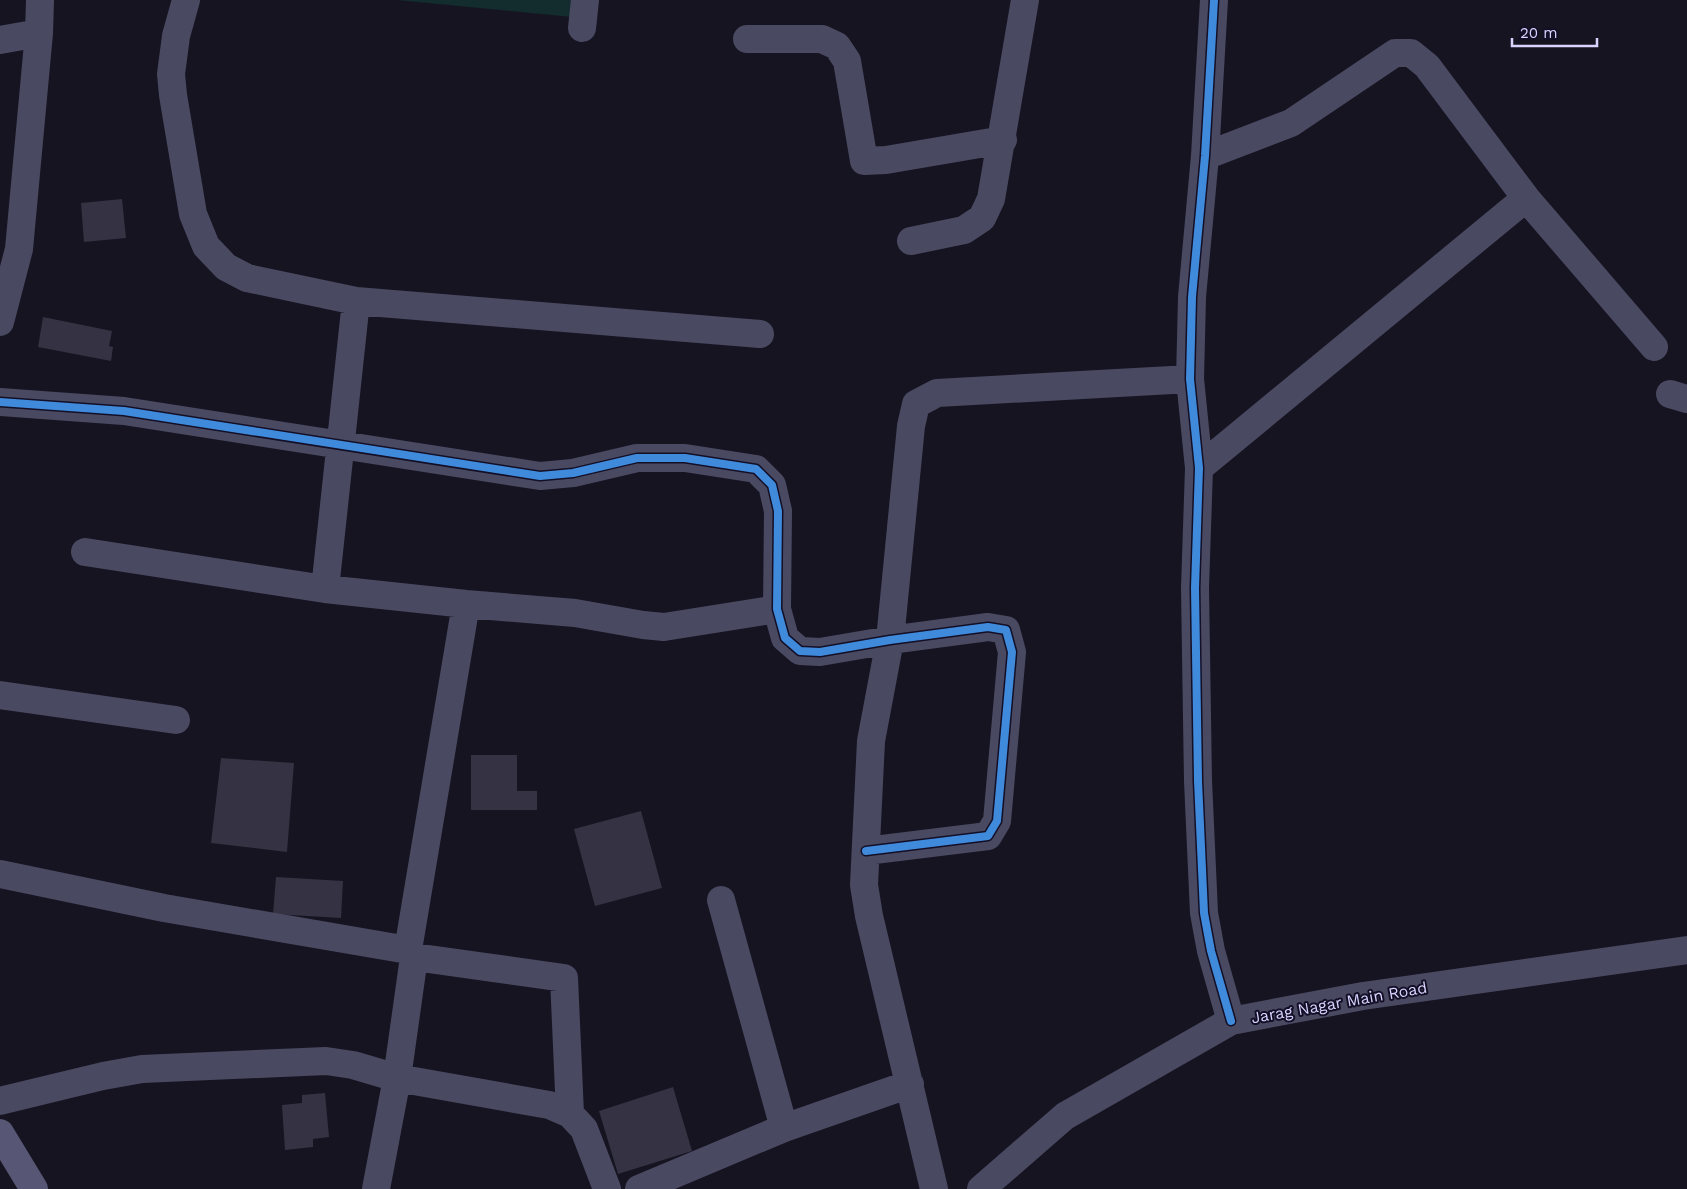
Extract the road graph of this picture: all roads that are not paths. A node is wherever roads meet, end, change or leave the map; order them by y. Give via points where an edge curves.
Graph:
1 (40, 0) edge
2 (186, 0) edge
3 (585, 0) edge
4 (1025, 0) edge
5 (1214, 0) edge
6 (582, 28) dead end
7 (39, 33) junction
8 (747, 39) dead end
9 (0, 40) edge
10 (1003, 140) junction
11 (1205, 156) junction
12 (1526, 198) junction
13 (911, 241) dead end
14 (356, 301) junction
15 (0, 322) edge
16 (760, 334) dead end
17 (1654, 347) dead end
18 (1190, 379) junction
19 (0, 402) edge
20 (339, 445) junction
21 (1199, 468) junction
22 (85, 552) dead end
23 (324, 589) junction
24 (466, 604) junction
25 (777, 609) junction
26 (890, 640) junction
27 (0, 694) edge
28 (176, 720) dead end
29 (866, 851) junction
30 (0, 874) edge
31 (721, 900) dead end
32 (1687, 950) edge
33 (411, 954) junction
34 (1231, 1021) junction
35 (397, 1078) junction
36 (910, 1084) junction
37 (0, 1102) edge
38 (570, 1114) junction
39 (784, 1128) junction
40 (0, 1133) edge
41 (34, 1189) edge
42 (376, 1189) edge
43 (607, 1189) edge
44 (639, 1189) edge
45 (934, 1189) edge
46 (981, 1189) edge

1 - 7 street
2 - 14 street via 176,36 171,74 193,214 206,246 226,267 247,278
3 - 6 street
4 - 10 street
5 - 11 street
7 - 9 street
7 - 15 street via 19,249
8 - 10 street via 822,39 837,46 847,61 864,161
10 - 13 street via 991,199 982,218 964,230
11 - 12 street via 1291,123 1395,53 1411,53 1427,66
11 - 18 street via 1192,297
12 - 17 street
12 - 21 street
14 - 16 street
14 - 20 street
18 - 21 street
18 - 26 street via 937,394 916,404 910,426
19 - 20 street via 124,411
20 - 23 street
20 - 25 street via 540,476 573,473 637,458 684,458 756,469 772,484 778,511
21 - 34 street via 1195,588 1204,913 1210,951
22 - 23 street
23 - 24 street
24 - 25 street via 575,612 664,627
24 - 33 street
25 - 26 street via 785,638 800,651 820,652
26 - 29 street via 871,740
26 - 29 street via 988,627 1006,630 1012,652 997,821 988,836 977,839
27 - 28 street
29 - 36 street via 864,885 868,916
30 - 33 street
31 - 39 street
32 - 34 street, Jarag Nagar Main Road via 1363,996
33 - 35 street
33 - 38 street via 564,978
34 - 46 street, Jarag Nagar Main Road via 1065,1116
35 - 37 street via 354,1065 326,1061 142,1069
35 - 38 street via 549,1105
35 - 42 street
36 - 39 street
36 - 45 street
38 - 43 street via 584,1129
39 - 44 street
40 - 41 main road

